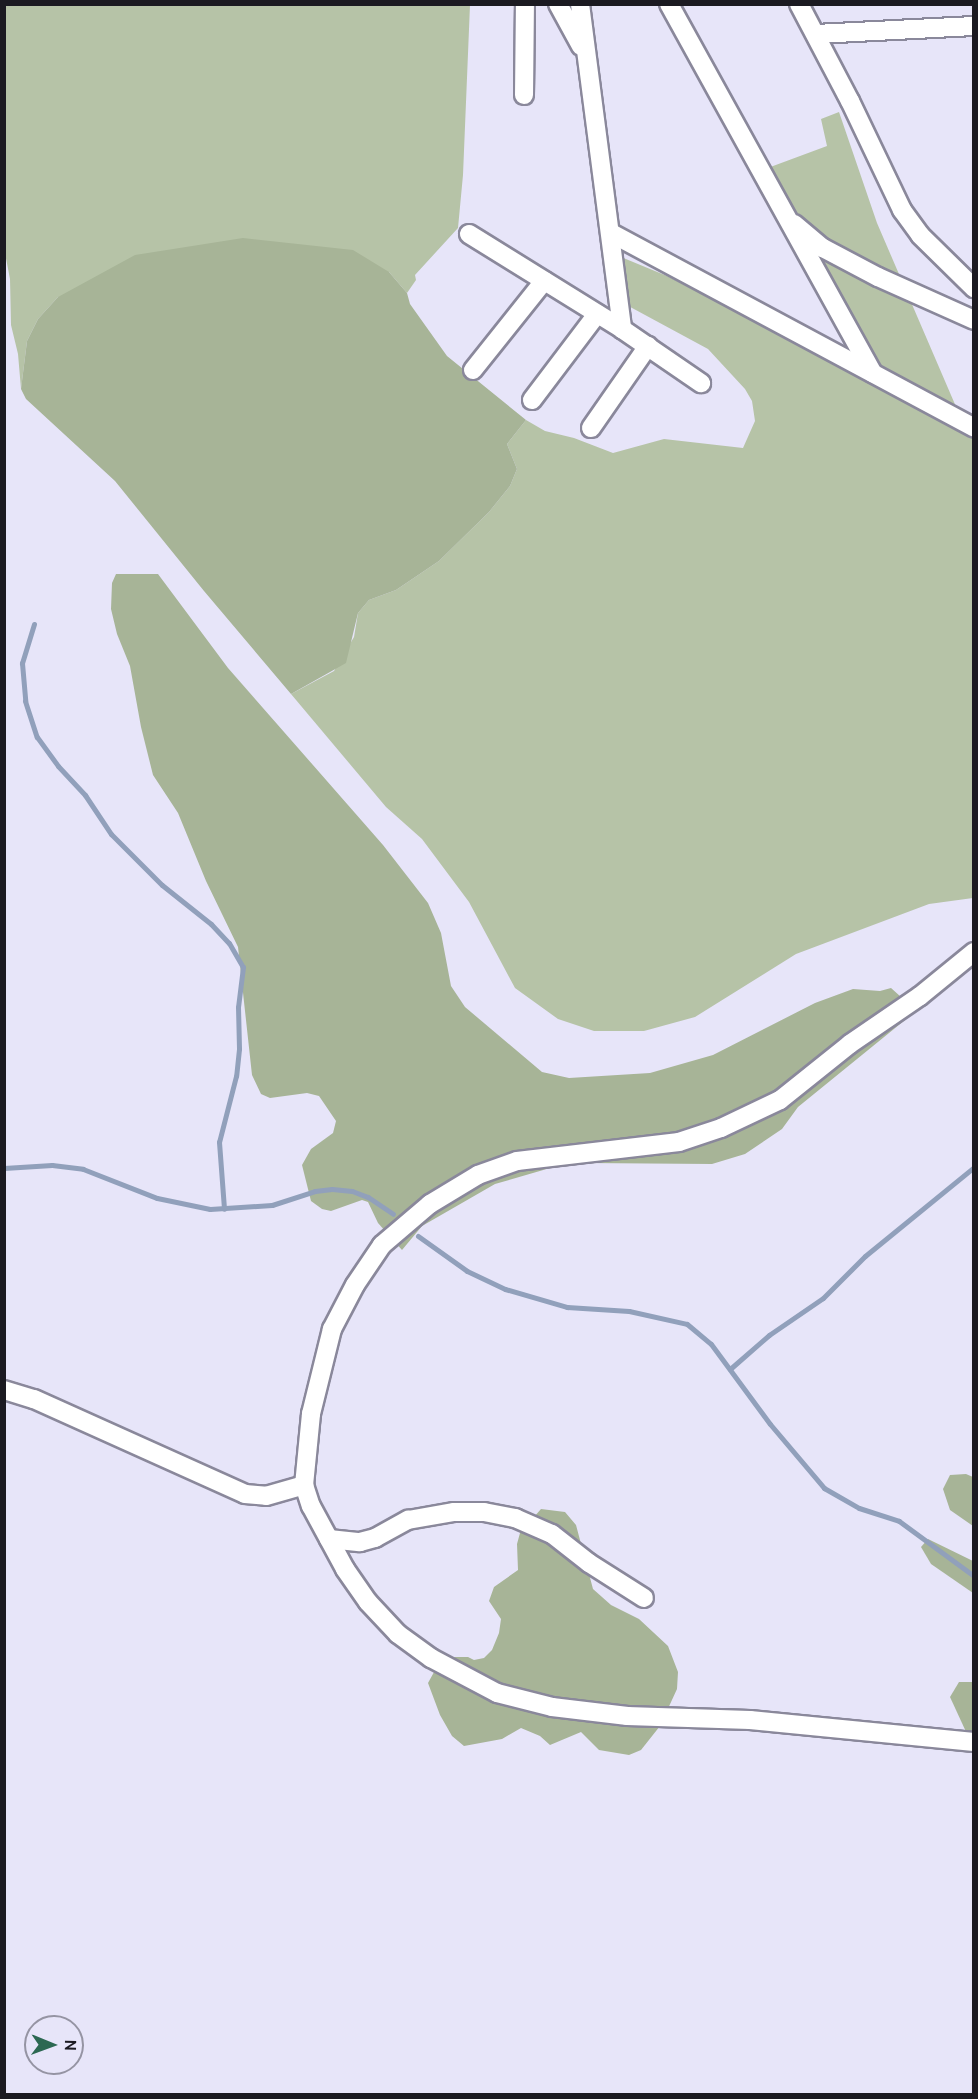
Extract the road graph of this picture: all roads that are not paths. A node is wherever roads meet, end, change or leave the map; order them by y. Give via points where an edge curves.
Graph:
1 (525, 4) edge
2 (558, 4) edge
3 (580, 4) edge
4 (669, 4) edge
5 (799, 4) edge
6 (974, 26) edge
7 (816, 34) junction
8 (586, 56) junction
9 (524, 95) dead end
10 (785, 217) junction
11 (611, 233) junction
12 (469, 234) dead end
13 (544, 281) junction
14 (974, 288) edge
15 (597, 314) junction
16 (974, 320) edge
17 (622, 328) junction
18 (648, 346) junction
19 (472, 369) dead end
20 (873, 374) junction
21 (701, 383) dead end
22 (532, 400) dead end
23 (591, 428) dead end
24 (974, 428) edge
25 (974, 952) edge
26 (4, 1390) edge
27 (304, 1485) junction
28 (329, 1539) junction
29 (644, 1598) dead end
30 (974, 1742) edge

1 - 9 street
2 - 8 street
3 - 8 street
4 - 10 street via 746,139
5 - 7 street
6 - 7 street
7 - 14 street via 902,210 920,235
8 - 11 street
10 - 16 street via 823,248
10 - 20 street
11 - 17 street
11 - 20 street
12 - 13 street
13 - 15 street
13 - 19 street
15 - 17 street
15 - 22 street
17 - 18 street
18 - 21 street
18 - 23 street
20 - 24 street
25 - 27 street via 780,1100 721,1128 679,1142 517,1161 478,1175 430,1204 382,1245 332,1329 311,1414
26 - 27 street via 34,1399 245,1494 266,1497
27 - 28 street
28 - 29 street via 360,1542 408,1520 454,1512 484,1512 514,1518 552,1534 604,1574
28 - 30 street via 368,1602 398,1634 431,1658 497,1693 552,1707 627,1716 750,1720

